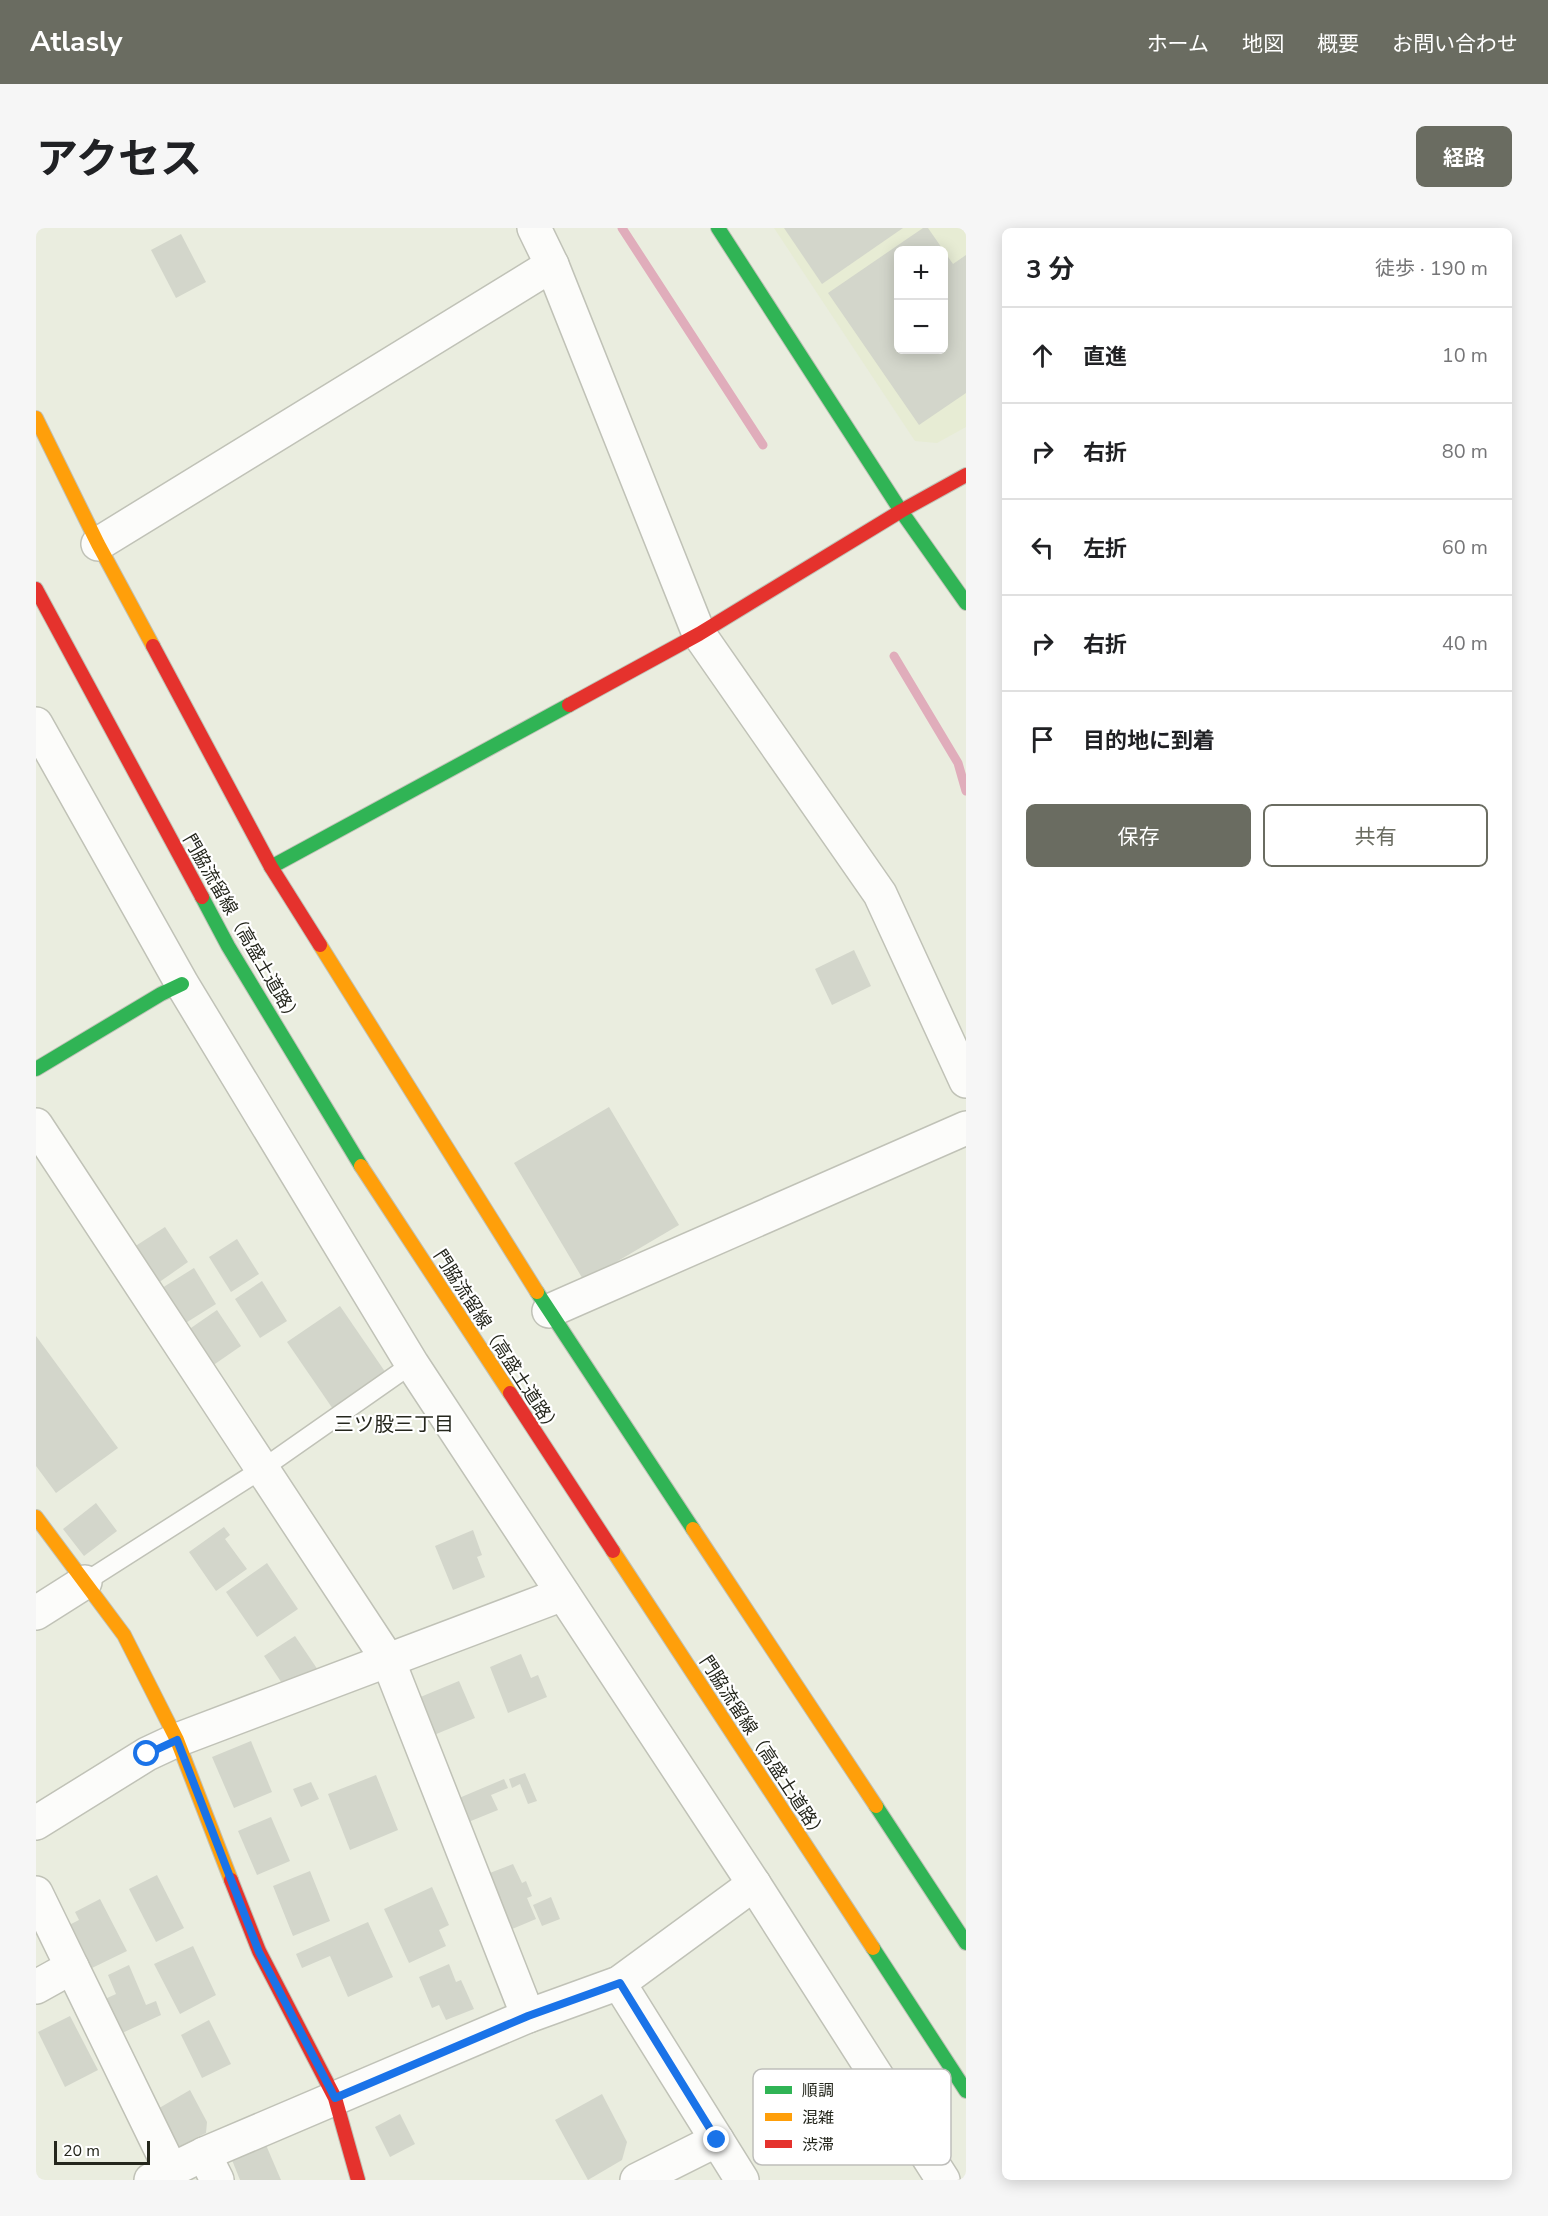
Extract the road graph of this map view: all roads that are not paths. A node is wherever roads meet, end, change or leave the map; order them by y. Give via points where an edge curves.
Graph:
1 (534, 228) edge
2 (718, 228) edge
3 (552, 265) junction
4 (36, 418) edge
5 (966, 475) edge
6 (901, 511) junction
7 (98, 544) junction
8 (36, 589) edge
9 (966, 603) edge
10 (699, 634) junction
11 (36, 723) edge
12 (271, 867) junction
13 (182, 984) junction
14 (36, 1069) edge
15 (966, 1081) edge
16 (36, 1125) edge
17 (966, 1128) edge
18 (549, 1311) junction
19 (412, 1364) junction
20 (262, 1468) junction
21 (36, 1517) edge
22 (85, 1582) junction
23 (563, 1594) junction
24 (36, 1613) edge
25 (388, 1660) junction
26 (177, 1740) junction
27 (36, 1823) edge
28 (754, 1884) junction
29 (36, 1893) edge
30 (966, 1943) edge
31 (72, 1967) junction
32 (620, 1983) junction
33 (36, 1987) edge
34 (528, 2016) junction
35 (873, 2069) edge
36 (966, 2091) edge
37 (335, 2098) junction
38 (717, 2140) junction
39 (934, 2165) edge
40 (211, 2167) edge
41 (161, 2175) edge
42 (358, 2180) edge
43 (638, 2180) edge
44 (742, 2180) edge
45 (944, 2180) edge

1 - 3 street
2 - 6 street
3 - 7 street
3 - 10 street
4 - 7 street
5 - 6 street
6 - 9 street
6 - 10 street
7 - 12 street
8 - 36 street, 門脇流留線（高盛土道路） via 228,946 358,1161
10 - 12 street
10 - 15 street via 880,894
11 - 13 street
12 - 18 street
13 - 14 street
13 - 19 street
16 - 20 street
17 - 18 street
18 - 30 street
19 - 20 lane
19 - 23 street
20 - 22 lane
20 - 25 street
21 - 22 street
22 - 24 street
22 - 26 street via 124,1635
23 - 25 street
23 - 28 street
25 - 26 street
25 - 34 street
26 - 27 street via 147,1754
26 - 37 street via 259,1952
28 - 32 street
28 - 35 street
29 - 31 street
31 - 33 street
31 - 41 street
32 - 34 street
32 - 38 street
34 - 37 street
37 - 40 street
37 - 42 street
38 - 43 street
38 - 44 street
39 - 45 street
40 - 41 street

